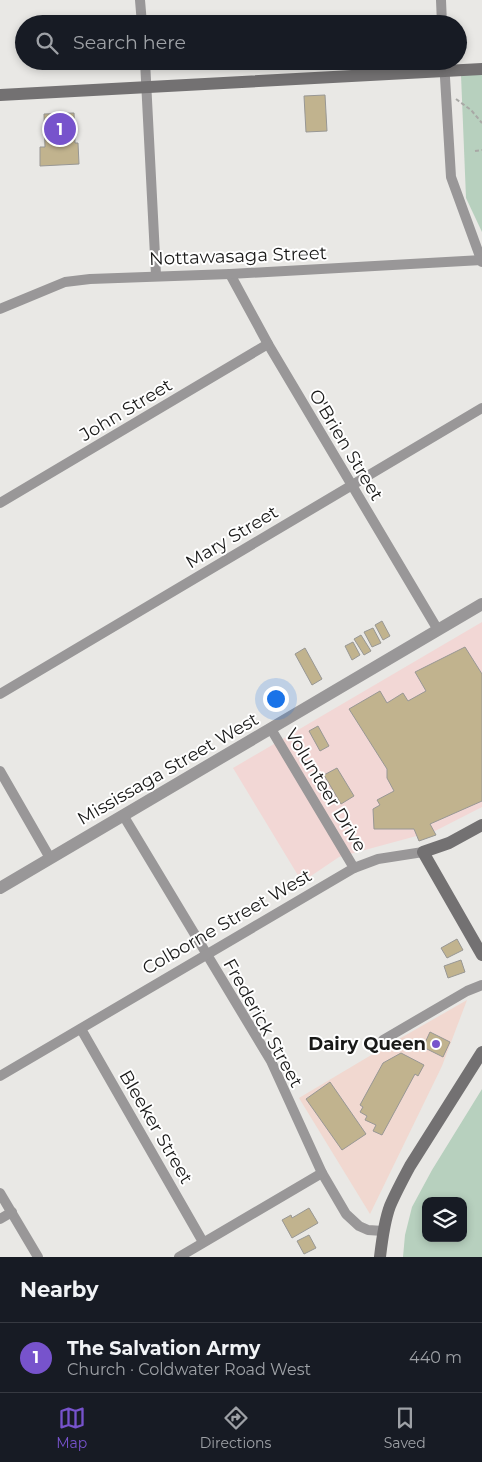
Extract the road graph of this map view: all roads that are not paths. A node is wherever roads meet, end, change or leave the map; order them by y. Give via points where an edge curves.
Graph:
1 (140, 0) edge
2 (441, 0) edge
3 (141, 15) edge
4 (442, 15) edge
5 (467, 68) edge
6 (482, 69) edge
7 (147, 70) edge
8 (385, 70) edge
9 (444, 70) edge
10 (148, 86) junction
11 (0, 94) edge
12 (482, 260) edge
13 (230, 274) junction
14 (156, 275) junction
15 (0, 309) edge
16 (268, 344) junction
17 (482, 408) edge
18 (351, 485) junction
19 (0, 503) edge
20 (482, 604) edge
21 (438, 630) junction
22 (0, 694) edge
23 (270, 729) junction
24 (0, 771) edge
25 (122, 815) junction
26 (482, 825) edge
27 (423, 852) junction
28 (50, 858) junction
29 (354, 868) junction
30 (0, 888) edge
31 (206, 955) junction
32 (482, 955) edge
33 (482, 985) edge
34 (81, 1028) junction
35 (384, 1040) dead end
36 (482, 1052) edge
37 (0, 1076) edge
38 (322, 1173) junction
39 (0, 1193) edge
40 (12, 1212) junction
41 (0, 1219) edge
42 (383, 1231) junction
43 (203, 1242) junction
44 (38, 1257) edge
45 (179, 1257) edge
46 (380, 1257) edge

1 - 3 street
2 - 4 street
5 - 6 main road
7 - 10 street
8 - 10 main road
9 - 12 street via 451,177
10 - 11 main road
10 - 14 street
12 - 13 street, Nottawasaga Street
13 - 14 street, Nottawasaga Street
13 - 16 street, O'Brien Street
14 - 15 street, Nottawasaga Street via 64,282
16 - 18 street, O'Brien Street
16 - 19 street, John Street
17 - 18 street, Mary Street
18 - 21 street, O'Brien Street
18 - 22 street, Mary Street
20 - 21 street, Mississaga Street West
21 - 23 street, Mississaga Street West
23 - 25 street, Mississaga Street West
23 - 29 street, Volunteer Drive
24 - 28 street
25 - 28 street, Mississaga Street West
25 - 31 street, Frederick Street
26 - 27 main road, Colborne Street West via 449,844
27 - 29 street, Colborne Street West via 378,859
27 - 32 main road
28 - 30 street, Mississaga Street West
29 - 31 street, Colborne Street West
31 - 34 street, Colborne Street West
31 - 38 street, Frederick Street via 270,1061
33 - 35 street
34 - 37 street, Colborne Street West
34 - 43 street, Bleeker Street
36 - 42 main road via 410,1166 390,1207
38 - 42 street, Frederick Street via 346,1214 359,1226
38 - 43 street
39 - 40 street
40 - 41 street
40 - 44 street
42 - 46 main road
43 - 45 street

